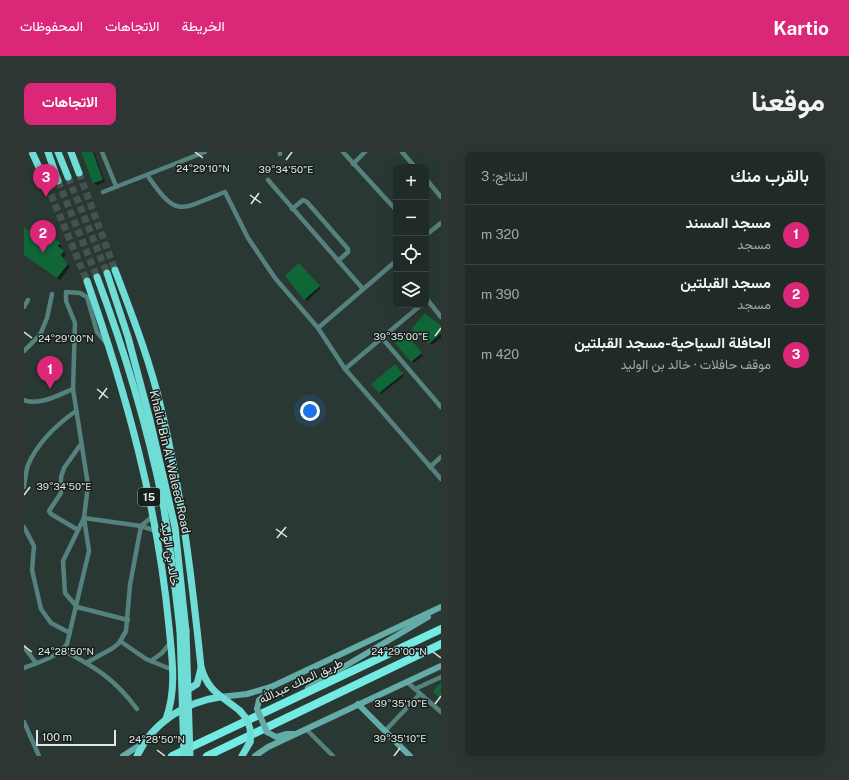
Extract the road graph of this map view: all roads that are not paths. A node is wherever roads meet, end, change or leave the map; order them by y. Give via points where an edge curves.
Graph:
1 (32, 152) edge
2 (48, 152) edge
3 (58, 152) edge
4 (71, 152) edge
5 (102, 152) edge
6 (205, 152) edge
7 (343, 152) edge
8 (365, 152) edge
9 (402, 152) edge
10 (354, 164) junction
11 (412, 164) edge
12 (79, 173) tunnel mouth
13 (147, 175) junction
14 (68, 176) tunnel mouth
15 (268, 180) dead end
16 (58, 181) tunnel mouth
17 (429, 183) edge
18 (47, 185) tunnel mouth
19 (116, 186) junction
20 (103, 192) dead end
21 (441, 197) edge
22 (393, 207) edge
23 (292, 209) junction
24 (441, 223) edge
25 (429, 233) edge
26 (338, 261) junction
27 (393, 264) edge
28 (115, 270) tunnel mouth
29 (107, 273) tunnel mouth
30 (97, 277) tunnel mouth
31 (87, 280) tunnel mouth
32 (363, 289) junction
33 (52, 294) dead end
34 (28, 300) dead end
35 (429, 303) edge
36 (24, 308) edge
37 (417, 308) edge
38 (441, 316) edge
39 (318, 328) junction
40 (382, 338) junction
41 (110, 346) junction
42 (24, 351) edge
43 (345, 369) junction
44 (73, 389) junction
45 (24, 400) edge
46 (441, 406) edge
47 (76, 411) junction
48 (81, 444) junction
49 (441, 457) edge
50 (29, 465) junction
51 (430, 467) junction
52 (24, 469) edge
53 (441, 479) edge
54 (24, 487) edge
55 (153, 516) junction
56 (84, 518) junction
57 (141, 526) junction
58 (24, 527) edge
59 (78, 530) junction
60 (156, 531) junction
61 (77, 607) junction
62 (441, 608) edge
63 (128, 620) junction
64 (441, 629) edge
65 (183, 631) junction
66 (70, 633) junction
67 (120, 641) junction
68 (170, 643) junction
69 (441, 644) edge
70 (24, 647) edge
71 (63, 650) junction
72 (151, 661) junction
73 (36, 663) junction
74 (86, 663) junction
75 (441, 666) edge
76 (201, 667) junction
77 (24, 668) edge
78 (173, 673) junction
79 (441, 677) edge
80 (407, 682) junction
81 (271, 687) junction
82 (415, 689) junction
83 (420, 694) junction
84 (220, 697) junction
85 (283, 703) junction
86 (358, 704) junction
87 (137, 709) dead end
88 (441, 712) edge
89 (166, 719) junction
90 (24, 722) edge
91 (306, 729) junction
92 (385, 731) junction
93 (296, 734) junction
94 (143, 743) junction
95 (330, 755) edge
96 (39, 756) edge
97 (123, 756) edge
98 (137, 756) edge
99 (172, 756) edge
100 (184, 756) edge
101 (190, 756) edge
102 (207, 756) edge
103 (242, 756) edge
104 (255, 756) edge
105 (410, 756) edge

1 - 18 highway
2 - 16 highway
3 - 14 highway
4 - 12 highway
5 - 19 street
6 - 13 street
7 - 10 street
8 - 10 street
9 - 11 street
10 - 22 street
13 - 19 street
13 - 39 street via 169,204 181,208 224,192 248,238 274,278
15 - 23 street
17 - 21 street
19 - 20 street
23 - 26 street
23 - 26 street via 303,200 307,202 348,249
24 - 25 street
26 - 32 street
27 - 32 street
28 - 76 highway, خالد بن الوليد / 15 via 142,343 161,408 188,549
29 - 65 highway, Khalid Bin Al Waleed Road via 128,337 175,527
30 - 65 highway, Khalid Bin Al Waleed Road via 126,358 153,460 162,499
31 - 41 highway, خالد بن الوليد / 15
32 - 39 street
33 - 42 street via 48,318 40,335
34 - 36 street
35 - 38 street
37 - 40 street
39 - 43 street
40 - 43 street
40 - 46 street
41 - 44 street via 97,332 87,297 80,293 66,292 66,301 75,323
41 - 55 highway, خالد بن الوليد / 15
43 - 51 street
44 - 45 street via 52,398 29,402
44 - 47 street
47 - 48 street
47 - 50 street via 60,422 42,442
48 - 56 street via 88,484
48 - 59 street via 64,468 61,493 49,511
49 - 51 street
50 - 52 street
50 - 54 street
51 - 53 street
55 - 57 street
55 - 60 highway, خالد بن الوليد / 15
56 - 57 street
56 - 59 street
56 - 61 street via 89,551
57 - 60 street
57 - 63 street via 130,585
58 - 66 street via 34,546 32,570 41,609 50,623
59 - 61 street via 63,561 65,593
60 - 68 highway, خالد بن الوليد / 15 via 167,602
61 - 63 street
61 - 66 street
62 - 81 main road
62 - 85 main road
63 - 67 street via 126,631
64 - 85 highway, طريق الملك عبدالله
65 - 100 highway, Khalid Bin Al Waleed Road, bridge
65 - 101 highway, Khalid Bin Al Waleed Road, bridge
66 - 71 street
67 - 72 street
67 - 74 street via 103,655
68 - 72 street
68 - 78 highway, خالد بن الوليد / 15
69 - 102 highway
70 - 73 street
71 - 73 street
71 - 74 street
72 - 78 street
73 - 77 street
74 - 87 street via 120,687
75 - 80 main road
76 - 78 highway, 15 via 196,684 189,689 179,685
76 - 84 highway, خالد بن الوليد / 15 via 209,686
78 - 89 highway, خالد بن الوليد / 15 via 173,692
79 - 82 street
80 - 82 street
80 - 86 main road
81 - 84 main road via 247,694
81 - 93 main road, bridge via 257,702 256,709 267,732 276,737
82 - 83 street
83 - 88 street
83 - 92 street
84 - 89 highway, خالد بن الوليد / 15 via 194,702
84 - 103 highway, خالد بن الوليد / 15, bridge via 240,711 249,725 250,742
85 - 99 highway, طريق الملك عبدالله
86 - 91 main road
86 - 92 main road
89 - 94 highway, خالد بن الوليد / 15
90 - 96 street
91 - 93 main road
91 - 95 street
92 - 105 main road
93 - 104 main road
94 - 97 main road
94 - 98 highway, خالد بن الوليد / 15

